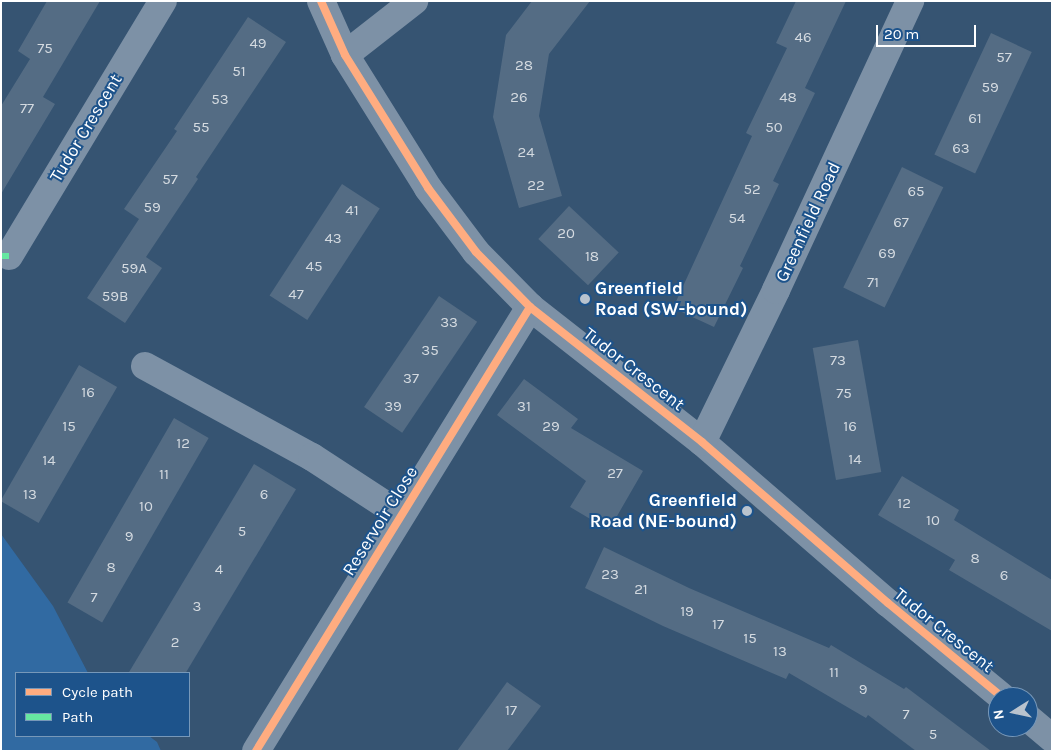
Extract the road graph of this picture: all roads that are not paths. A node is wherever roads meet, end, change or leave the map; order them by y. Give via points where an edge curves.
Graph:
1 (163, 1) edge
2 (321, 1) edge
3 (414, 1) edge
4 (910, 1) edge
5 (345, 55) junction
6 (9, 256) dead end
7 (530, 307) junction
8 (145, 366) dead end
9 (702, 442) junction
10 (401, 514) junction
11 (990, 687) edge
12 (1038, 726) edge
13 (1052, 738) edge
14 (256, 751) edge

1 - 6 street, Tudor Crescent
2 - 5 street, Tudor Crescent
3 - 5 street
4 - 9 street, Greenfield Road
5 - 7 street, Tudor Crescent via 428,188 476,252
7 - 9 street, Tudor Crescent
7 - 10 street, Reservoir Close
8 - 10 street, Reservoir Close via 312,457
9 - 11 street, Tudor Crescent
10 - 14 street, Reservoir Close
12 - 13 street

